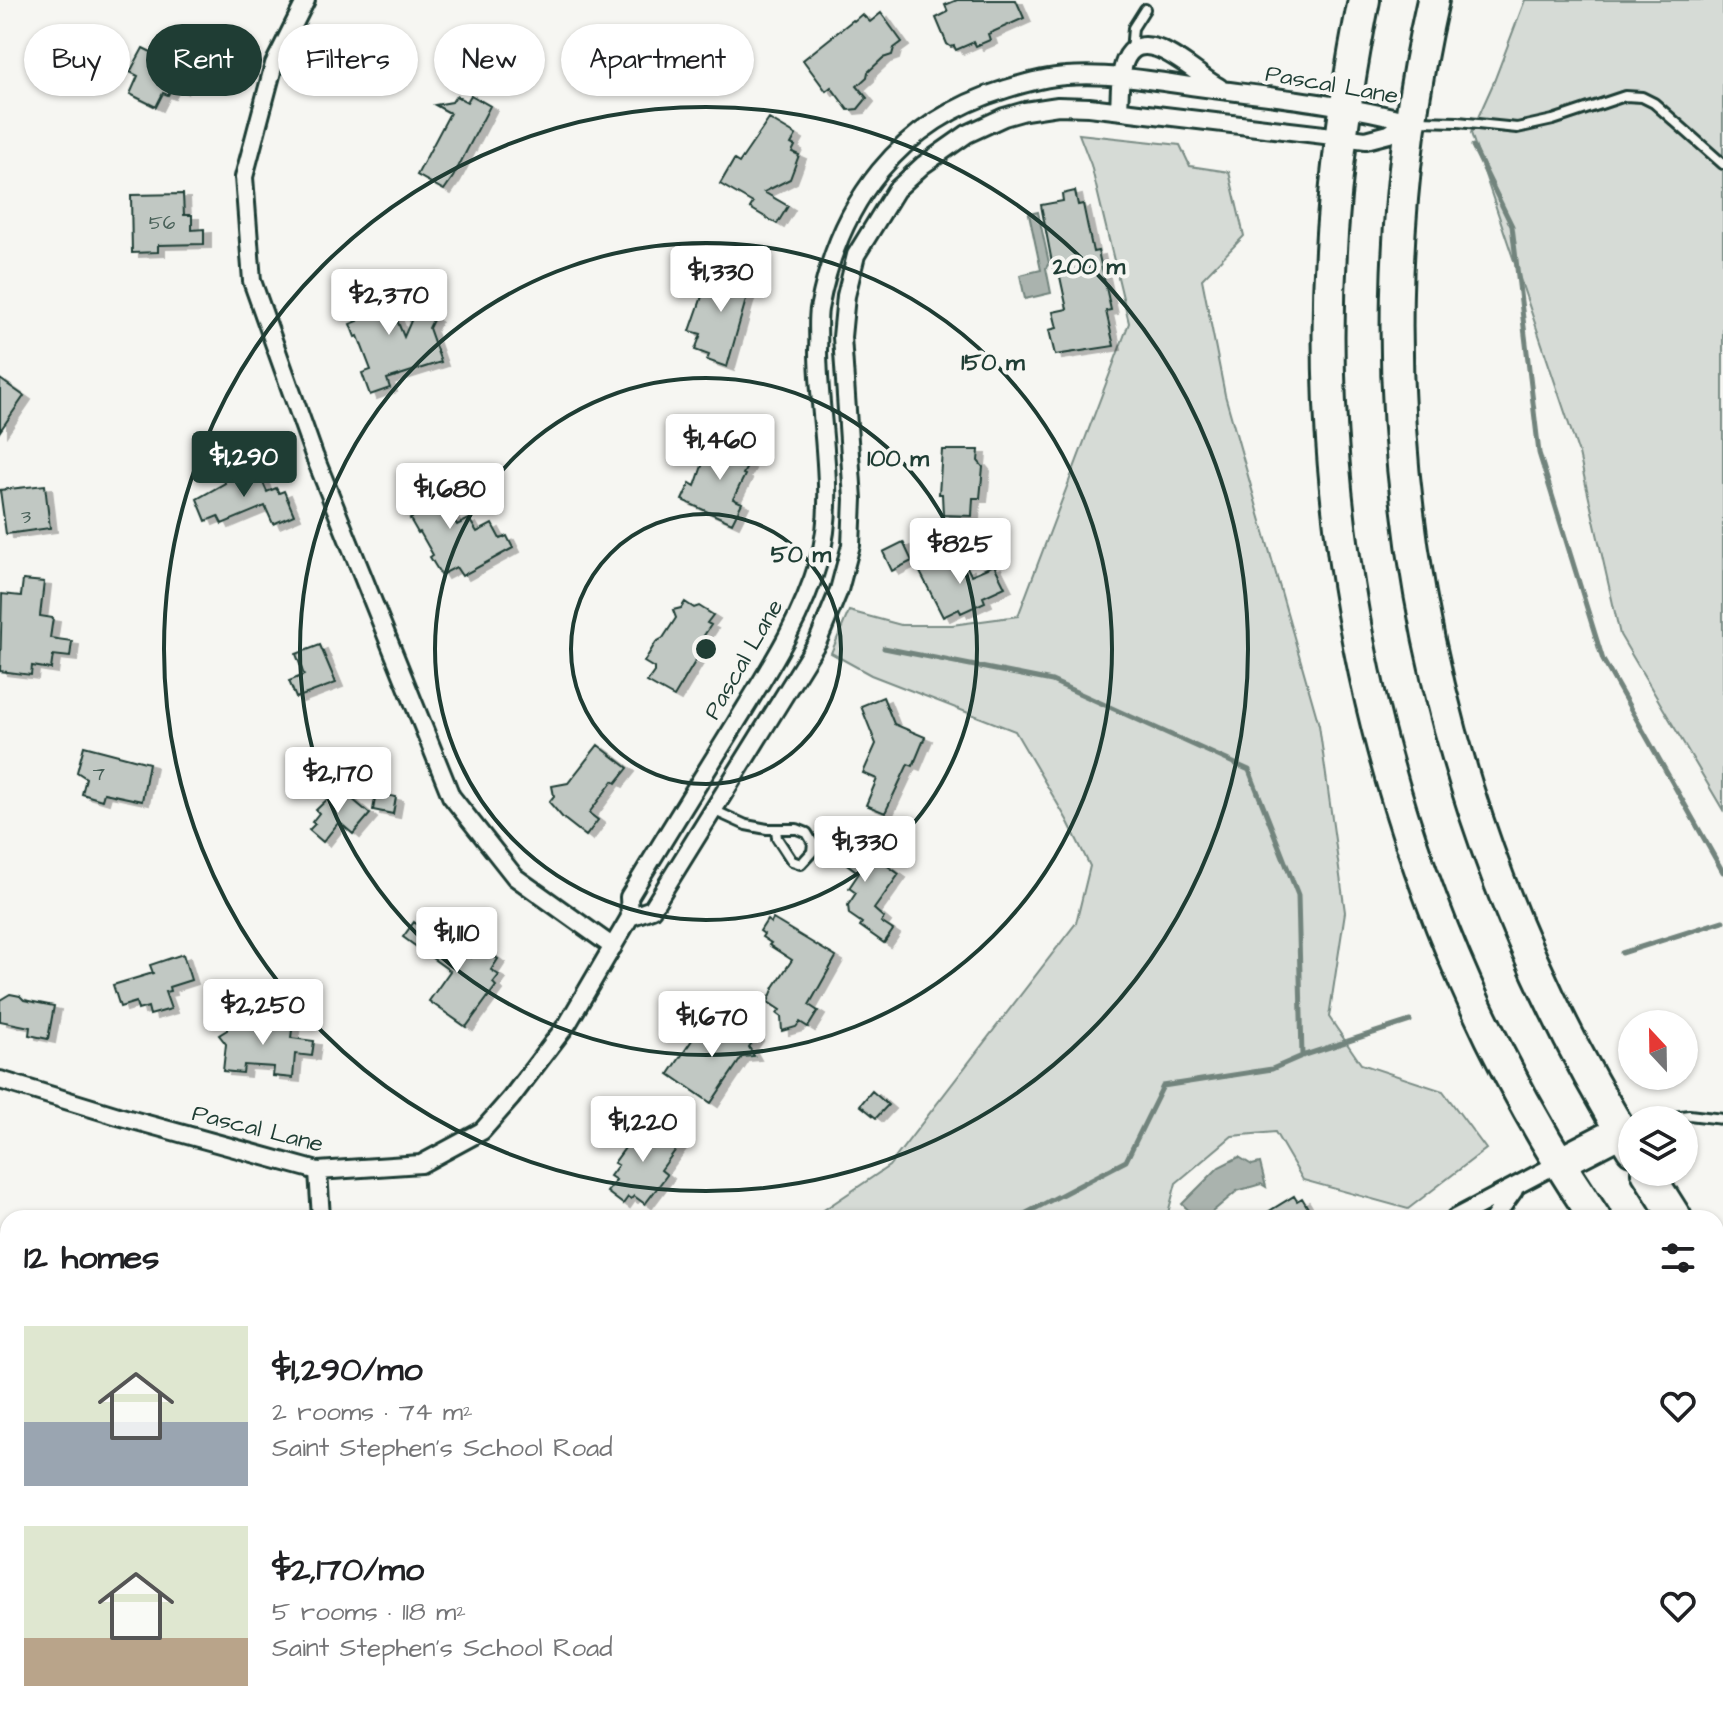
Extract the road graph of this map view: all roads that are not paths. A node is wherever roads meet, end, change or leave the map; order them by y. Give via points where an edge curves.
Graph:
1 (306, 0) edge
2 (1364, 0) edge
3 (1433, 0) edge
4 (1145, 9) dead end
5 (1131, 52) junction
6 (1065, 76) junction
7 (1122, 77) junction
8 (1236, 92) junction
9 (1065, 106) junction
10 (1345, 107) junction
11 (1119, 110) junction
12 (1409, 121) junction
13 (1340, 138) junction
14 (1723, 164) edge
15 (850, 214) junction
16 (873, 227) junction
17 (821, 408) junction
18 (847, 409) junction
19 (713, 810) junction
20 (776, 829) junction
21 (630, 917) junction
22 (613, 947) junction
23 (0, 1080) edge
24 (1698, 1116) edge
25 (1723, 1119) edge
26 (1618, 1121) edge
27 (1618, 1139) edge
28 (1559, 1163) junction
29 (318, 1171) junction
30 (1656, 1186) edge
31 (1516, 1188) junction
32 (320, 1210) edge
33 (1468, 1210) edge
34 (1498, 1210) edge
35 (1590, 1210) edge
36 (1671, 1210) edge

1 - 22 street via 274,64 244,177 252,281 314,455 451,796 515,877
2 - 10 highway
3 - 12 highway
4 - 5 lane via 1133,28
5 - 7 street
5 - 8 street via 1157,47 1209,82
6 - 7 street, Pascal Lane
6 - 9 street
6 - 15 street, Pascal Lane via 996,92 933,123 877,172
7 - 8 street, Pascal Lane
7 - 11 street
8 - 10 street, Pascal Lane
9 - 11 street, Pascal Lane
9 - 16 street, Pascal Lane via 1004,117 967,134 906,181
10 - 12 street, Pascal Lane
10 - 13 highway
11 - 13 street, Pascal Lane
12 - 13 street, Pascal Lane via 1373,139
12 - 14 lane via 1517,128 1618,98 1642,97
12 - 26 highway via 1397,256 1398,391 1407,505 1426,636 1477,820 1512,915 1558,1019
13 - 28 highway via 1331,259 1330,389 1342,540 1362,653 1403,818 1425,882 1473,1001
15 - 16 street
15 - 17 street, Pascal Lane via 830,260 819,314
16 - 18 street, Pascal Lane via 856,255 846,296 842,337
17 - 18 street
17 - 21 street, Pascal Lane via 825,521 821,557 808,593 786,641 629,897
18 - 19 street, Pascal Lane via 851,545 839,590 818,641
19 - 20 lane via 746,825
19 - 21 street, Pascal Lane via 652,909
20 - 20 lane via 807,833 812,852 801,864 792,861
21 - 22 street, Pascal Lane
22 - 29 street, Pascal Lane via 538,1066 482,1131 421,1164
23 - 29 street, Pascal Lane
24 - 25 lane
27 - 28 highway
28 - 31 street
28 - 35 highway
29 - 32 street
30 - 36 highway
31 - 33 street
31 - 34 street

